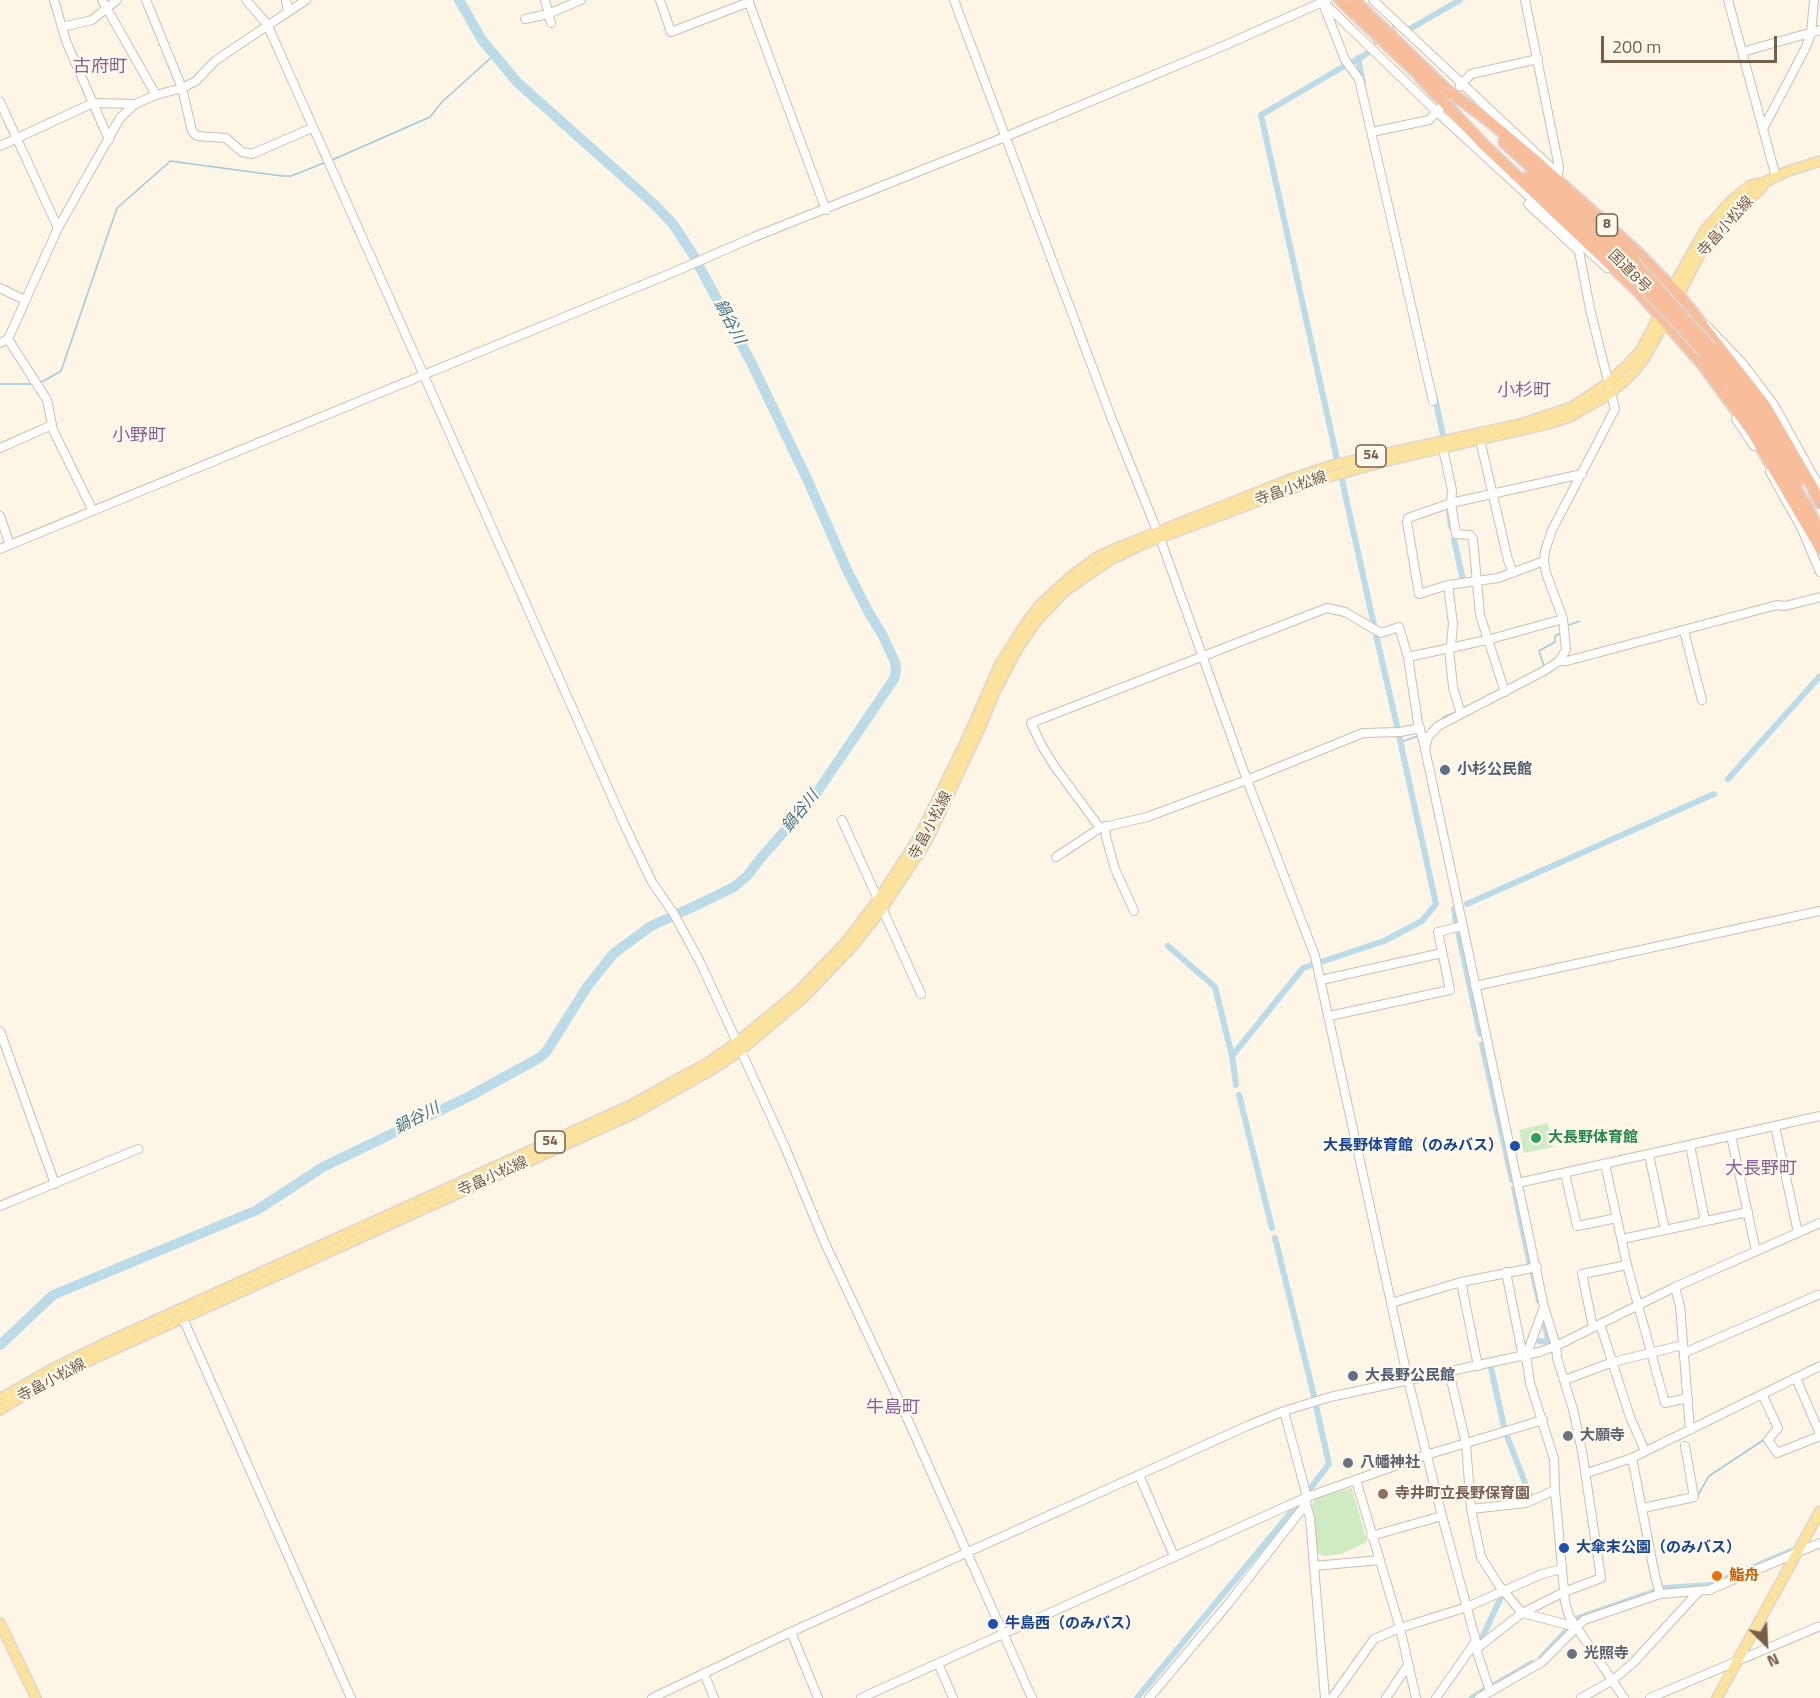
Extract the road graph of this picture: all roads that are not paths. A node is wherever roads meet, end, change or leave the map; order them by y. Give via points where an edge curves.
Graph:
1 (54, 0) edge
2 (117, 0) edge
3 (146, 0) edge
4 (246, 0) edge
5 (286, 0) edge
6 (306, 0) edge
7 (545, 0) edge
8 (581, 0) edge
9 (660, 0) edge
10 (954, 0) edge
11 (1340, 0) edge
12 (1354, 0) edge
13 (1372, 0) edge
14 (1525, 0) edge
15 (1728, 0) edge
16 (1814, 0) edge
17 (748, 1) edge
18 (1323, 1) edge
19 (104, 4) edge
20 (288, 11) junction
21 (1360, 13) junction
22 (548, 14) junction
23 (525, 20) dead end
24 (551, 23) dead end
25 (267, 24) junction
26 (62, 27) junction
27 (1820, 30) edge
28 (1811, 33) junction
29 (1742, 52) junction
30 (1538, 60) junction
31 (1420, 77) junction
32 (1460, 86) junction
33 (182, 88) junction
34 (156, 95) junction
35 (0, 102) edge
36 (93, 104) junction
37 (135, 104) junction
38 (1438, 110) junction
39 (312, 128) junction
40 (1763, 129) junction
41 (1372, 132) junction
42 (1005, 137) junction
43 (17, 138) junction
44 (109, 140) junction
45 (0, 146) edge
46 (1820, 160) edge
47 (1558, 174) junction
48 (1776, 177) junction
49 (1532, 200) junction
50 (826, 210) junction
51 (58, 228) junction
52 (1632, 261) junction
53 (0, 288) edge
54 (1637, 290) junction
55 (1676, 291) junction
56 (25, 300) junction
57 (1662, 319) junction
58 (1699, 319) junction
59 (8, 339) junction
60 (0, 343) edge
61 (1707, 356) junction
62 (423, 375) junction
63 (1608, 383) junction
64 (1611, 393) junction
65 (1432, 401) dead end
66 (52, 424) junction
67 (1480, 440) junction
68 (0, 448) edge
69 (1443, 449) junction
70 (1582, 474) junction
71 (1820, 488) edge
72 (1493, 492) junction
73 (1450, 503) junction
74 (1820, 503) edge
75 (93, 511) junction
76 (0, 516) edge
77 (1820, 519) edge
78 (1820, 533) edge
79 (1158, 535) junction
80 (10, 545) junction
81 (1820, 548) edge
82 (0, 549) edge
83 (1544, 561) junction
84 (1820, 572) edge
85 (1513, 573) junction
86 (1477, 582) junction
87 (1448, 585) junction
88 (1820, 597) edge
89 (1563, 619) junction
90 (1684, 631) junction
91 (1487, 640) junction
92 (1449, 649) junction
93 (1408, 657) junction
94 (1202, 658) junction
95 (1559, 661) junction
96 (1505, 692) junction
97 (1702, 700) dead end
98 (1461, 714) junction
99 (1420, 728) junction
100 (1425, 749) junction
101 (1247, 780) junction
102 (843, 820) dead end
103 (1102, 827) junction
104 (1056, 857) dead end
105 (880, 904) junction
106 (1820, 910) edge
107 (1134, 911) dead end
108 (1462, 926) junction
109 (1442, 953) junction
110 (1321, 980) junction
111 (1475, 986) junction
112 (921, 994) dead end
113 (1329, 1016) junction
114 (0, 1031) edge
115 (738, 1047) junction
116 (1820, 1116) edge
117 (1774, 1126) junction
118 (1731, 1136) junction
119 (1690, 1145) junction
120 (138, 1149) dead end
121 (1649, 1155) junction
122 (1605, 1164) junction
123 (1565, 1173) junction
124 (1518, 1183) junction
125 (55, 1184) junction
126 (0, 1206) edge
127 (1748, 1212) junction
128 (1617, 1218) junction
129 (1705, 1221) junction
130 (1820, 1223) edge
131 (1665, 1230) junction
132 (1798, 1233) junction
133 (1622, 1239) junction
134 (1756, 1251) junction
135 (1627, 1265) junction
136 (1537, 1267) junction
137 (1506, 1272) junction
138 (1461, 1282) junction
139 (1675, 1287) junction
140 (1820, 1294) edge
141 (1390, 1303) junction
142 (1638, 1305) junction
143 (1544, 1307) junction
144 (181, 1314) junction
145 (1597, 1325) junction
146 (1556, 1346) junction
147 (1684, 1349) junction
148 (1650, 1352) junction
149 (1525, 1357) junction
150 (1613, 1362) junction
151 (1478, 1366) junction
152 (1820, 1366) edge
153 (1449, 1371) junction
154 (1796, 1378) junction
155 (1408, 1380) junction
156 (1565, 1380) junction
157 (1762, 1394) junction
158 (1688, 1398) junction
159 (0, 1399) edge
160 (0, 1410) edge
161 (1284, 1412) junction
162 (1543, 1420) junction
163 (1690, 1430) junction
164 (1820, 1435) edge
165 (1466, 1444) junction
166 (1685, 1446) dead end
167 (1645, 1451) junction
168 (1426, 1455) junction
169 (1632, 1458) junction
170 (1587, 1473) junction
171 (1139, 1475) junction
172 (1356, 1480) junction
173 (1555, 1490) junction
174 (1306, 1501) junction
175 (1643, 1508) junction
176 (1471, 1509) junction
177 (1820, 1510) edge
178 (1442, 1516) junction
179 (1371, 1536) junction
180 (1820, 1543) edge
181 (967, 1552) junction
182 (1796, 1553) junction
183 (1174, 1556) junction
184 (1380, 1560) junction
185 (1314, 1566) junction
186 (1562, 1569) junction
187 (1699, 1591) junction
188 (1504, 1592) junction
189 (1564, 1592) junction
190 (1660, 1594) junction
191 (1467, 1607) junction
192 (1522, 1613) junction
193 (0, 1623) edge
194 (1577, 1626) junction
195 (1820, 1626) edge
196 (1400, 1628) junction
197 (791, 1632) junction
198 (1002, 1634) junction
199 (1476, 1645) junction
200 (1737, 1662) junction
201 (938, 1663) junction
202 (1408, 1665) junction
203 (704, 1673) junction
204 (1613, 1680) junction
205 (1490, 1691) junction
206 (36, 1698) edge
207 (351, 1698) edge
208 (652, 1698) edge
209 (714, 1698) edge
210 (818, 1698) edge
211 (861, 1698) edge
212 (953, 1698) edge
213 (1032, 1698) edge
214 (1149, 1698) edge
215 (1326, 1698) edge
216 (1332, 1698) edge
217 (1386, 1698) edge
218 (1416, 1698) edge
219 (1436, 1698) edge
220 (1479, 1698) edge
221 (1581, 1698) edge
222 (1624, 1698) edge
223 (1650, 1698) edge
224 (1717, 1698) edge

1 - 26 street
2 - 19 street
3 - 33 street
4 - 25 street
5 - 20 street
6 - 20 street
7 - 22 street
8 - 22 street
9 - 17 street via 671,32
10 - 42 street
11 - 21 highway, 国道8号 / 8
12 - 21 highway, 国道8号 / 8
13 - 32 street
14 - 30 street
15 - 29 street
16 - 28 street
17 - 50 street
18 - 38 street
18 - 41 street via 1345,60 1359,79
18 - 42 street
19 - 26 street via 92,20
19 - 34 street
20 - 25 street
21 - 31 highway, 国道8号 / 8
21 - 52 highway, 国道8号 / 8
22 - 23 street
22 - 24 street
25 - 33 street
25 - 39 street
26 - 36 street
27 - 28 street
28 - 29 street
28 - 40 street
29 - 40 street
30 - 32 street via 1471,74
30 - 47 street
31 - 52 highway, 国道8号 / 8
31 - 54 highway via 1483,144
32 - 47 street
33 - 34 street
33 - 39 street via 192,131 197,136 226,138 242,152 252,154
34 - 37 street
35 - 43 street
36 - 37 street
36 - 43 street
36 - 44 street
37 - 44 street via 120,118
38 - 41 street via 1429,120
38 - 49 street
39 - 62 street
40 - 48 street
41 - 65 street
42 - 50 street
42 - 79 street
43 - 45 street
43 - 51 street
44 - 51 street
46 - 48 main road, 寺畠小松線 / 54
47 - 52 street via 1634,244
48 - 55 main road, 寺畠小松線 / 54 via 1751,185 1721,210 1696,244
49 - 54 street via 1620,280
49 - 63 street via 1528,204 1579,251
50 - 62 street
51 - 56 street
52 - 55 highway, 8
52 - 61 highway, 国道8号 / 8, bridge
53 - 56 street
54 - 57 highway
55 - 57 main road, 寺畠小松線 / 54
55 - 58 highway, 8
56 - 59 street
57 - 61 highway, 8
57 - 63 main road, 寺畠小松線 / 54 via 1641,350
57 - 64 main road, 寺畠小松線 / 54 via 1639,365
58 - 71 street via 1716,333 1774,405
58 - 74 highway, 8 via 1766,405
59 - 60 street
59 - 66 street via 47,400
61 - 77 highway, 国道8号 / 8 via 1754,405 1787,456
61 - 78 highway, 国道8号 / 8 via 1765,436
61 - 81 highway, 8
61 - 84 street via 1706,376 1752,442 1796,517
62 - 75 street
62 - 115 street via 625,826 652,882 701,964
63 - 64 street
63 - 79 main road, 寺畠小松線 / 54 via 1557,414 1333,465
64 - 67 main road, 寺畠小松線 / 54 via 1559,421
64 - 70 street via 1615,409
66 - 68 street
66 - 75 street
67 - 69 main road, 寺畠小松線 / 54
67 - 72 street
69 - 73 street via 1452,490
69 - 79 main road, 寺畠小松線 / 54 via 1310,482
70 - 72 street
70 - 83 street via 1552,530
72 - 73 street
72 - 85 street
73 - 86 street via 1456,534 1473,539
73 - 87 street via 1408,518 1407,522 1419,594
75 - 80 street
76 - 80 street
79 - 94 street
79 - 105 main road, 寺畠小松線 / 54 via 1097,557 1038,607 1000,664 920,837
80 - 82 street
83 - 85 street
83 - 89 street
85 - 86 street
86 - 87 street
86 - 91 street
87 - 92 street via 1453,624
88 - 90 street
89 - 91 street
89 - 95 street via 1566,650
90 - 95 street
90 - 97 street
91 - 92 street
91 - 96 street
92 - 93 street
92 - 98 street
93 - 94 street via 1400,627 1381,633 1345,612 1327,608
93 - 99 street
94 - 101 street
94 - 103 street via 1031,723 1055,767
95 - 96 street
96 - 98 street
98 - 100 street via 1438,726 1428,737
99 - 100 street
99 - 101 street via 1363,733
100 - 108 street
101 - 103 street via 1147,817
101 - 110 street
102 - 105 street
103 - 104 street
103 - 107 street
105 - 112 street
105 - 115 main road, 寺畠小松線 / 54 via 852,947 803,998
106 - 111 street
108 - 109 street via 1438,932
108 - 111 street
109 - 110 street
109 - 113 street via 1450,990
110 - 113 street
111 - 124 street
113 - 141 street
114 - 125 street
115 - 144 main road, 寺畠小松線 / 54 via 713,1069 633,1114
115 - 181 street
116 - 117 street
117 - 118 street
117 - 132 street
118 - 119 street
118 - 127 street
119 - 121 street
119 - 129 street
120 - 125 street
121 - 122 street
121 - 131 street
122 - 123 street
122 - 128 street
123 - 124 street
123 - 128 street via 1577,1226
124 - 136 street
125 - 126 street
127 - 129 street
127 - 134 street
128 - 133 street
129 - 131 street
130 - 132 street
131 - 133 street
132 - 134 street
133 - 135 street
134 - 139 street
135 - 142 street
135 - 145 street via 1582,1274
136 - 137 street
136 - 143 street
137 - 138 street
137 - 149 street
138 - 141 street
138 - 151 street
139 - 142 street
139 - 147 street
140 - 147 street
141 - 155 street
142 - 145 street
142 - 148 street
143 - 146 street
143 - 149 street
144 - 159 main road, 寺畠小松線 / 54 via 52,1370
144 - 160 main road, 寺畠小松線 / 54 via 51,1378
144 - 207 street
145 - 146 street
145 - 150 street
146 - 149 street
146 - 156 street
147 - 148 street
147 - 158 street
148 - 150 street
148 - 158 street via 1665,1404
149 - 151 street
149 - 162 street
150 - 156 street
150 - 167 street
151 - 153 street
152 - 154 street
153 - 155 street
153 - 165 street
154 - 157 street
154 - 164 street
155 - 161 street via 1330,1397
155 - 168 street
156 - 170 street
157 - 163 street
157 - 164 street via 1778,1428 1768,1440 1777,1453
158 - 163 street
161 - 171 street
161 - 174 street
162 - 165 street
162 - 173 street via 1554,1460
163 - 167 street
165 - 168 street
165 - 176 street
166 - 175 street via 1694,1497
167 - 169 street
168 - 172 street
168 - 178 street
169 - 170 street
169 - 175 street
170 - 189 street via 1600,1578
171 - 181 street
171 - 183 street
172 - 174 street
172 - 179 street
173 - 176 street via 1526,1503
173 - 186 street
174 - 183 street
174 - 185 street
174 - 214 street via 1228,1604
175 - 190 street
176 - 188 street via 1481,1557
177 - 182 main road
178 - 179 street
178 - 191 street
179 - 184 street
180 - 182 street
181 - 197 street
181 - 198 street
182 - 187 street
182 - 200 main road
183 - 198 street
184 - 185 street
184 - 196 street
185 - 215 street
186 - 188 street
186 - 189 street
187 - 190 street
187 - 204 street via 1633,1664
188 - 191 street
188 - 192 street
189 - 192 street
189 - 194 street via 1569,1616
190 - 194 street via 1584,1620
191 - 196 street
191 - 199 street
192 - 194 street
192 - 199 street
193 - 206 main road
194 - 204 street
194 - 205 street via 1542,1662
195 - 200 street
196 - 202 street
196 - 216 street via 1374,1639
197 - 203 street
197 - 210 street
198 - 201 street
198 - 213 street
199 - 205 street
199 - 219 street
200 - 223 street
200 - 224 main road
201 - 211 street
201 - 212 street
202 - 217 street
202 - 218 street
203 - 208 street
203 - 209 street
204 - 221 street
204 - 222 street
205 - 220 street

